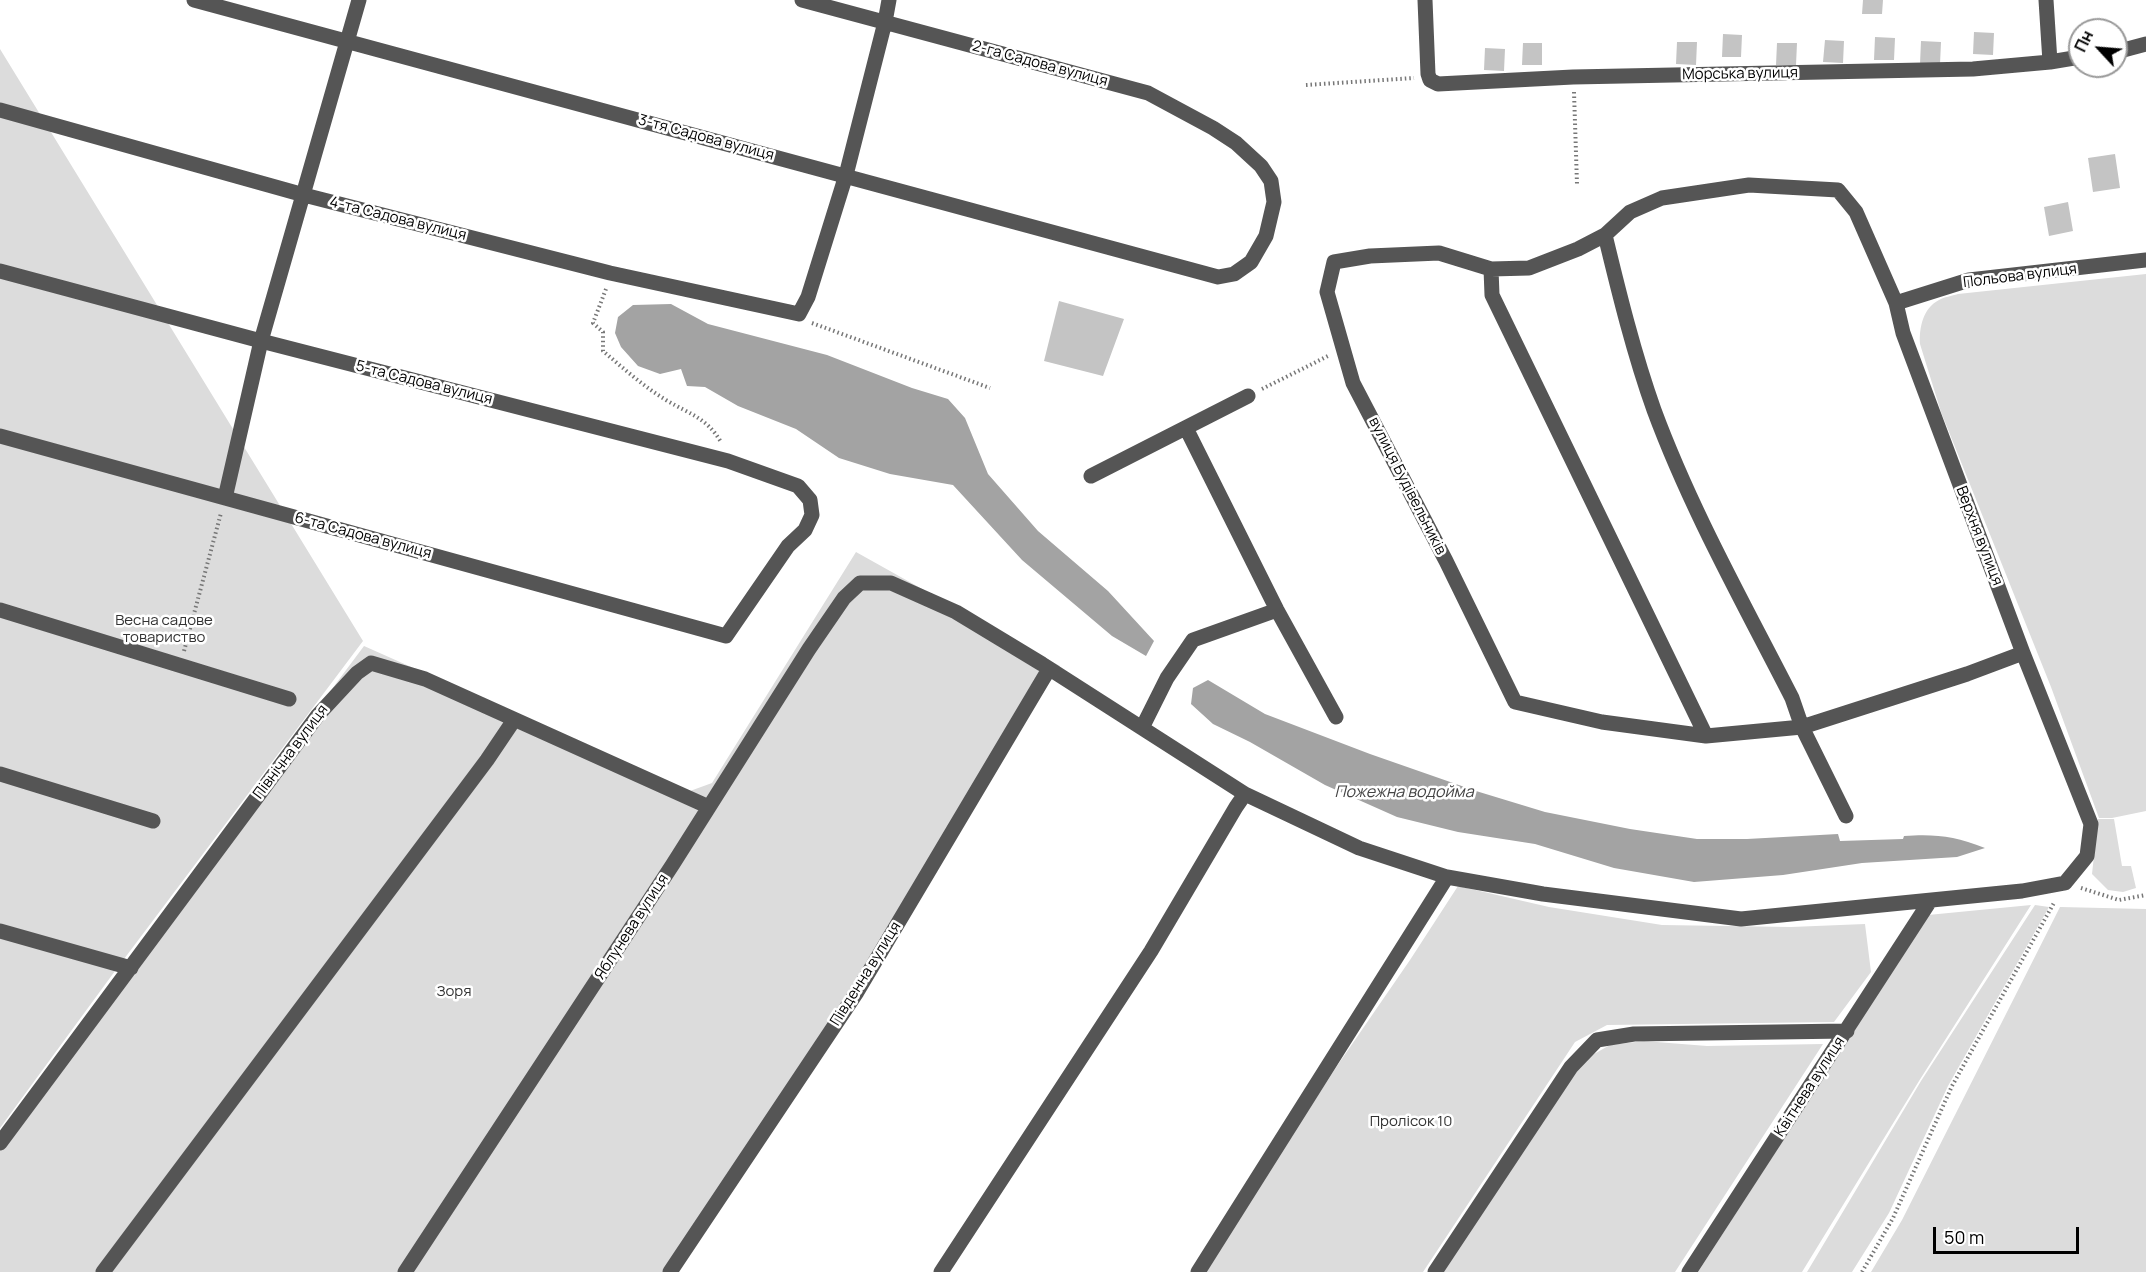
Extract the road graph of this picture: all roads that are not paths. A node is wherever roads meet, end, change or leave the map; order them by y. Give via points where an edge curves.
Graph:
1 (194, 0) edge
2 (359, 0) edge
3 (802, 0) edge
4 (889, 0) edge
5 (1425, 0) edge
6 (2046, 0) edge
7 (885, 22) junction
8 (347, 42) junction
9 (2146, 44) edge
10 (2128, 48) edge
11 (2068, 59) edge
12 (2050, 62) junction
13 (0, 110) edge
14 (846, 175) junction
15 (304, 195) junction
16 (1605, 235) junction
17 (2146, 260) edge
18 (1491, 269) junction
19 (0, 271) edge
20 (1218, 277) joint
21 (1896, 303) junction
22 (261, 341) junction
23 (1248, 396) road end
24 (1186, 428) junction
25 (0, 436) edge
26 (1091, 476) dead end
27 (225, 498) junction
28 (0, 610) edge
29 (1277, 610) junction
30 (726, 636) joint
31 (2024, 653) junction
32 (1049, 669) junction
33 (289, 699) dead end
34 (1336, 717) dead end
35 (514, 720) junction
36 (1802, 727) junction
37 (1142, 728) junction
38 (1706, 736) junction
39 (0, 774) edge
40 (1245, 794) junction
41 (709, 807) junction
42 (1846, 816) dead end
43 (153, 821) dead end
44 (1447, 878) junction
45 (1930, 901) junction
46 (0, 931) edge
47 (131, 968) junction
48 (1847, 1030) junction
49 (0, 1143) edge
50 (104, 1272) edge
51 (405, 1272) edge
52 (670, 1272) edge
53 (941, 1272) edge
54 (1198, 1272) edge
55 (1436, 1272) edge
56 (1689, 1272) edge

1 - 8 street, 3-тя Садова вулиця
2 - 8 street
3 - 7 street, 2-га Садова вулиця
4 - 7 street
5 - 12 street, Морська вулиця via 1427,68 1430,80 1438,84 1573,77 1973,69
6 - 12 street
7 - 14 street
7 - 20 street, 2-га Садова вулиця via 1148,93 1236,143 1271,181 1274,201 1266,236 1251,262 1234,274
8 - 14 street, 3-тя Садова вулиця
8 - 15 street
9 - 10 street
11 - 12 street, Морська вулиця
13 - 15 street, 4-та Садова вулиця
14 - 15 street, 4-та Садова вулиця via 808,297 799,314 610,273
14 - 20 street, 3-тя Садова вулиця
15 - 22 street
16 - 18 street via 1529,268
16 - 21 street, Верхня вулиця via 1630,212 1662,198 1749,185 1838,189 1856,212
16 - 36 street via 1654,410 1691,500 1792,698
17 - 21 street, Польова вулиця via 1969,280
18 - 38 street via 1492,295
18 - 38 street, вулиця Будівельників via 1439,253 1334,262 1327,292 1353,383 1515,702 1602,722
19 - 22 street, 5-та Садова вулиця
21 - 31 street, Верхня вулиця via 1903,333
22 - 27 street
22 - 30 street, 5-та Садова вулиця via 728,461 798,486 810,500 812,515 805,530 788,546
23 - 24 street
24 - 26 street
24 - 29 street
25 - 27 street, 6-та Садова вулиця
27 - 30 street, 6-та Садова вулиця
28 - 33 street
29 - 34 street
29 - 37 street via 1193,640 1167,678
31 - 36 street
31 - 45 street, Верхня вулиця via 2091,824 2087,856 2065,883
32 - 37 street
32 - 41 street, Яблунева вулиця via 956,612 891,583 860,583 844,598 808,650
32 - 52 street, Південна вулиця via 857,992
35 - 41 street, Північна вулиця
35 - 47 street, Північна вулиця via 425,679 371,663 318,715
35 - 50 street
36 - 38 street
36 - 42 street
37 - 40 street
39 - 43 street
40 - 44 street via 1359,848
40 - 53 street via 1151,951
41 - 51 street, Яблунева вулиця
44 - 45 street via 1741,920
44 - 54 street
45 - 48 street, Квітнева вулиця
46 - 47 street
47 - 49 street, Північна вулиця
48 - 55 street via 1634,1034 1597,1040 1571,1067
48 - 56 street, Квітнева вулиця

